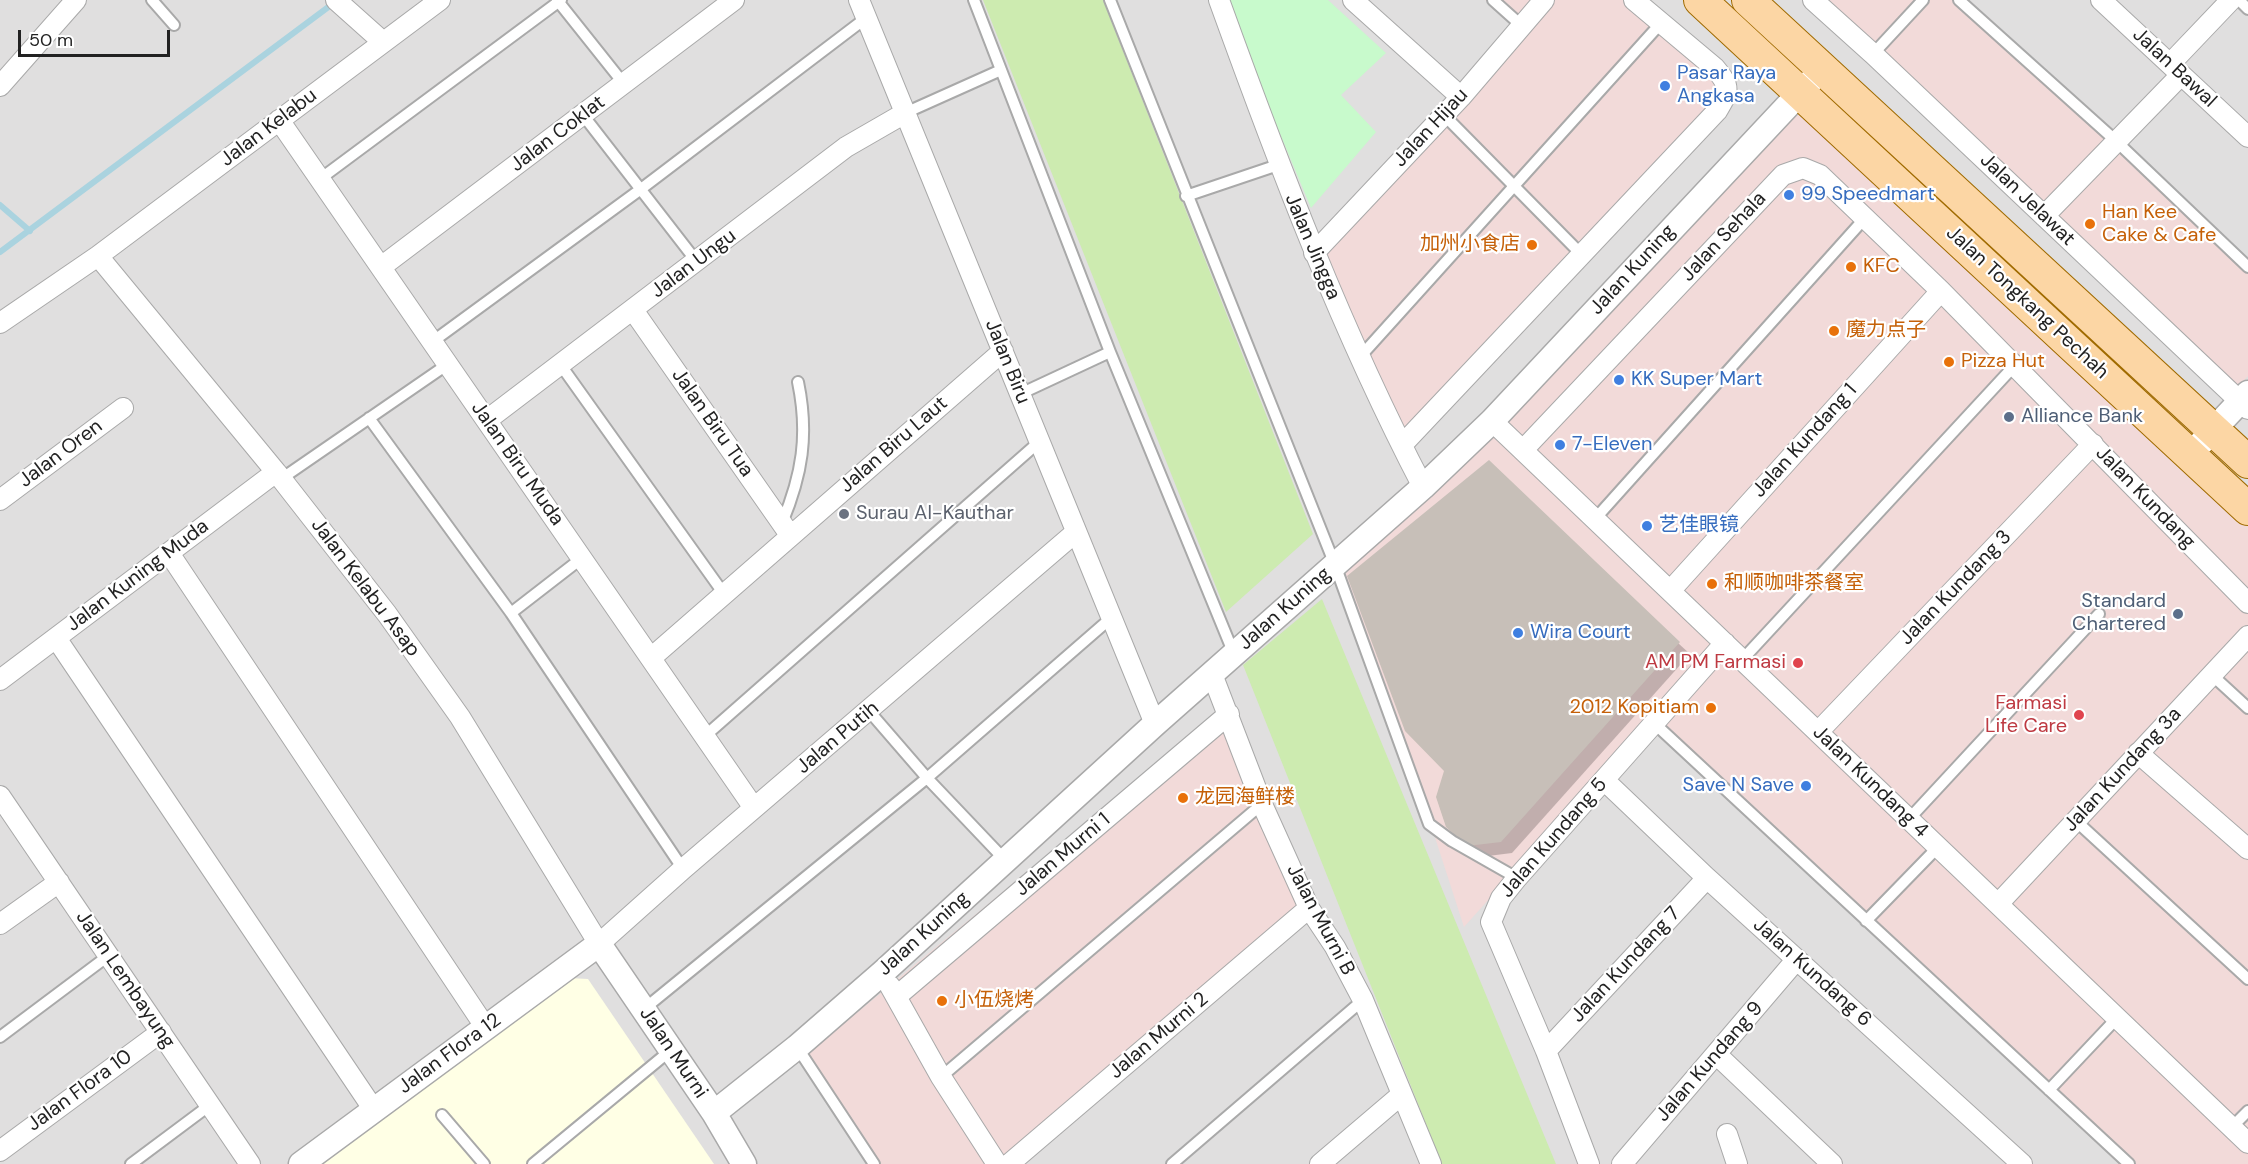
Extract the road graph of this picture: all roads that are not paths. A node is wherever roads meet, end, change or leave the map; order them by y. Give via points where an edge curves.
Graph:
1 (76, 0) edge
2 (152, 0) edge
3 (336, 0) edge
4 (440, 0) edge
5 (734, 0) edge
6 (974, 0) edge
7 (1110, 0) edge
8 (1218, 0) edge
9 (1353, 0) edge
10 (1493, 0) edge
11 (1544, 0) edge
12 (1634, 0) edge
13 (1700, 0) edge
14 (1748, 0) edge
15 (1813, 0) edge
16 (1923, 0) edge
17 (1959, 0) edge
18 (2101, 0) edge
19 (2231, 0) edge
20 (2239, 0) edge
21 (559, 1) edge
22 (863, 9) edge
23 (2248, 9) edge
24 (1661, 23) junction
25 (174, 26) dead end
26 (1522, 26) junction
27 (383, 42) junction
28 (1874, 54) junction
29 (1822, 69) junction
30 (2176, 69) junction
31 (1001, 70) junction
32 (624, 84) junction
33 (0, 86) edge
34 (1801, 92) junction
35 (1461, 97) junction
36 (905, 113) junction
37 (583, 115) junction
38 (1444, 115) junction
39 (279, 120) junction
40 (2248, 137) edge
41 (2116, 141) junction
42 (1278, 165) junction
43 (320, 179) junction
44 (1514, 187) junction
45 (641, 189) junction
46 (1186, 196) junction
47 (2044, 216) junction
48 (1865, 218) junction
49 (1314, 253) junction
50 (1581, 254) junction
51 (98, 256) junction
52 (697, 262) junction
53 (381, 267) junction
54 (2248, 267) edge
55 (1941, 291) junction
56 (633, 310) junction
57 (0, 323) edge
58 (432, 342) junction
59 (1003, 351) junction
60 (1110, 352) junction
61 (1359, 358) junction
62 (560, 363) junction
63 (448, 364) junction
64 (2015, 365) junction
65 (798, 382) dead end
66 (1020, 394) junction
67 (2246, 401) edge
68 (123, 408) dead end
69 (369, 418) junction
70 (487, 420) junction
71 (1492, 421) junction
72 (2213, 430) junction
73 (1039, 442) junction
74 (2093, 444) junction
75 (1402, 446) junction
76 (1523, 450) junction
77 (2190, 455) junction
78 (2248, 462) edge
79 (279, 476) junction
80 (1423, 487) junction
81 (0, 500) edge
82 (2248, 508) edge
83 (1595, 519) junction
84 (786, 529) junction
85 (1076, 532) junction
86 (169, 553) junction
87 (582, 558) junction
88 (1335, 565) junction
89 (1670, 591) junction
90 (724, 594) junction
91 (2248, 603) edge
92 (511, 613) junction
93 (2099, 614) dead end
94 (1111, 618) junction
95 (2248, 636) edge
96 (56, 638) junction
97 (1725, 643) junction
98 (1234, 654) junction
99 (651, 658) junction
100 (1742, 660) junction
101 (1212, 674) junction
102 (2212, 675) junction
103 (0, 680) edge
104 (2248, 708) edge
105 (870, 711) junction
106 (1229, 714) junction
107 (1654, 723) junction
108 (1155, 724) junction
109 (1818, 732) junction
110 (705, 736) junction
111 (2138, 753) junction
112 (927, 778) junction
113 (1604, 780) junction
114 (2, 802) edge
115 (1263, 804) junction
116 (754, 808) junction
117 (1909, 819) junction
118 (2076, 821) junction
119 (1938, 847) junction
120 (2248, 849) edge
121 (1005, 860) junction
122 (683, 869) junction
123 (1517, 878) junction
124 (1707, 878) junction
125 (59, 882) junction
126 (1998, 904) junction
127 (1309, 908) junction
128 (1866, 921) junction
129 (0, 924) edge
130 (599, 944) junction
131 (108, 956) junction
132 (1797, 959) junction
133 (881, 974) junction
134 (2248, 979) edge
135 (897, 996) junction
136 (1363, 1000) junction
137 (644, 1009) junction
138 (2117, 1018) junction
139 (486, 1028) junction
140 (160, 1032) junction
141 (0, 1037) edge
142 (797, 1047) junction
143 (671, 1050) junction
144 (1546, 1052) junction
145 (1716, 1054) junction
146 (941, 1077) junction
147 (2049, 1090) junction
148 (1401, 1095) junction
149 (210, 1105) junction
150 (374, 1110) junction
151 (2248, 1111) edge
152 (714, 1113) junction
153 (442, 1115) dead end
154 (2232, 1128) junction
155 (1727, 1134) dead end
156 (2248, 1143) edge
157 (0, 1151) edge
158 (131, 1164) edge
159 (250, 1164) edge
160 (301, 1164) edge
161 (484, 1164) edge
162 (533, 1164) edge
163 (744, 1164) edge
164 (874, 1164) edge
165 (997, 1164) edge
166 (1009, 1164) edge
167 (1172, 1164) edge
168 (1320, 1164) edge
169 (1431, 1164) edge
170 (1588, 1164) edge
171 (1622, 1164) edge
172 (1737, 1164) edge
173 (1832, 1164) edge
174 (2022, 1164) edge
175 (2129, 1164) edge

1 - 33 street
2 - 25 lane
3 - 27 street
4 - 27 street, Jalan Kelabu
5 - 32 street, Jalan Coklat
6 - 31 lane
7 - 46 lane
8 - 42 street, Jalan Jingga
9 - 35 street
10 - 26 lane
11 - 26 street, Jalan Hijau
12 - 24 street
13 - 34 main road, Jalan Tongkang Pechah
14 - 29 main road, Jalan Tongkang Pechah
15 - 28 street, Jalan Jelawat
16 - 28 lane
17 - 41 lane
18 - 30 street, Jalan Bawal
19 - 30 street
20 - 23 lane
21 - 32 lane
21 - 43 lane
22 - 36 street, Jalan Biru
22 - 45 lane
24 - 44 lane
24 - 50 street via 1715,68 1728,88 1725,97 1717,111
26 - 35 street, Jalan Hijau
27 - 39 street, Jalan Kelabu
28 - 47 street, Jalan Jelawat
29 - 34 street, Jalan Kuning
29 - 72 main road, Jalan Tongkang Pechah
30 - 40 street, Jalan Bawal
30 - 41 street
31 - 36 lane
31 - 60 lane
32 - 37 street, Jalan Coklat
34 - 71 street, Jalan Kuning
34 - 77 main road, Jalan Tongkang Pechah
35 - 38 street, Jalan Hijau
36 - 52 street, Jalan Ungu via 846,147
36 - 59 street, Jalan Biru
37 - 45 lane
37 - 53 street, Jalan Coklat
38 - 44 lane
38 - 49 street, Jalan Hijau
39 - 43 street, Jalan Biru Muda
39 - 51 street, Jalan Kelabu
41 - 47 street
41 - 54 lane
42 - 46 lane
42 - 49 street, Jalan Jingga
43 - 53 street, Jalan Biru Muda
44 - 50 lane
44 - 61 lane
45 - 52 lane
45 - 58 lane
46 - 88 lane
47 - 67 street, Jalan Jelawat
48 - 55 street, Jalan Sehala
48 - 76 street, Jalan Sehala via 1820,175 1803,168 1783,175
48 - 83 lane
49 - 61 street, Jalan Jingga
50 - 75 street
51 - 57 street, Jalan Kelabu
51 - 79 street, Jalan Kelabu Asap
52 - 56 street, Jalan Ungu
53 - 58 street, Jalan Biru Muda
55 - 64 street, Jalan Kundang
55 - 89 street, Jalan Kundang 1
56 - 62 street, Jalan Ungu
56 - 84 street, Jalan Biru Tua
58 - 63 street, Jalan Biru Muda
59 - 66 street, Jalan Biru
59 - 84 street, Jalan Biru Laut
60 - 66 lane
60 - 98 lane
61 - 75 street, Jalan Jingga
62 - 70 street, Jalan Ungu
62 - 90 lane
63 - 69 lane
63 - 70 street, Jalan Biru Muda
64 - 74 street, Jalan Kundang
64 - 100 lane
65 - 84 lane via 803,407 803,452
66 - 73 street, Jalan Biru
67 - 72 street
68 - 81 street, Jalan Oren
69 - 79 lane
69 - 92 lane
70 - 87 street, Jalan Biru Muda
71 - 76 street, Jalan Kundang 4
71 - 80 street, Jalan Kuning
72 - 77 street
72 - 78 main road, Jalan Tongkang Pechah
73 - 85 street, Jalan Biru
73 - 110 lane
74 - 91 street, Jalan Kundang
74 - 109 street, Jalan Kundang 3
75 - 80 street, Jalan Jingga
76 - 83 street, Jalan Kundang 4
77 - 82 main road, Jalan Tongkang Pechah
79 - 86 street, Jalan Kuning Muda
79 - 130 street, Jalan Kelabu Asap via 387,614 460,717
80 - 88 street, Jalan Kuning
83 - 89 street, Jalan Kundang 4
84 - 90 street, Jalan Biru Laut
85 - 94 street, Jalan Biru
85 - 105 street, Jalan Putih
86 - 96 street, Jalan Kuning Muda
86 - 139 street
87 - 92 lane
87 - 99 street, Jalan Biru Muda
88 - 98 street, Jalan Kuning
88 - 123 lane via 1428,824
89 - 97 street, Jalan Kundang 4
90 - 99 street, Jalan Biru Laut
92 - 122 lane
93 - 117 lane
94 - 108 street, Jalan Biru
94 - 112 lane
95 - 102 street, Jalan Kundang 3a
96 - 103 street, Jalan Kuning Muda
96 - 150 street
97 - 100 street, Jalan Kundang 4
97 - 107 street, Jalan Kundang 5
98 - 101 street, Jalan Kuning
99 - 110 street, Jalan Biru Muda
100 - 109 street, Jalan Kundang 4
101 - 106 street, Jalan Murni B
101 - 108 street, Jalan Kuning
102 - 104 lane
102 - 111 street, Jalan Kundang 3a
105 - 112 lane
105 - 116 street, Jalan Putih
106 - 115 street, Jalan Murni B
106 - 135 street, Jalan Murni 1
107 - 113 street, Jalan Kundang 5
107 - 128 lane
108 - 121 street, Jalan Kuning
109 - 117 street, Jalan Kundang 4
110 - 116 street, Jalan Biru Muda
111 - 118 street, Jalan Kundang 3a
111 - 120 street
112 - 121 lane
112 - 137 lane
113 - 123 street, Jalan Kundang 5
113 - 124 street, Jalan Kundang 6
114 - 125 street, Jalan Lembayung
115 - 127 street, Jalan Murni B
115 - 146 lane
116 - 122 street, Jalan Putih
117 - 119 street, Jalan Kundang 4
118 - 126 street, Jalan Kundang 3a
118 - 134 lane
119 - 126 street, Jalan Kundang 4
119 - 128 lane
121 - 133 street, Jalan Kuning
122 - 130 street, Jalan Putih
123 - 144 street, Jalan Kundang 5 via 1501,898 1491,922
124 - 132 street, Jalan Kundang 6
124 - 144 street, Jalan Kundang 7
125 - 129 street
125 - 131 street, Jalan Lembayung
126 - 138 street, Jalan Kundang 4
127 - 136 street, Jalan Murni B
127 - 166 street, Jalan Murni 2
128 - 147 lane
130 - 137 street, Jalan Murni
130 - 139 street, Jalan Flora 12
131 - 140 street, Jalan Lembayung
131 - 141 lane
132 - 145 street, Jalan Kundang 9
132 - 174 street, Jalan Kundang 6
133 - 135 street
133 - 142 street, Jalan Kuning
135 - 146 street
136 - 148 street, Jalan Murni B
136 - 167 lane
137 - 143 street, Jalan Murni
138 - 147 lane
138 - 154 street, Jalan Kundang 4
139 - 150 street, Jalan Flora 12
140 - 149 street, Jalan Lembayung
140 - 157 street, Jalan Flora 10
142 - 152 street, Jalan Kuning
142 - 164 lane
143 - 152 street, Jalan Murni
143 - 162 lane
144 - 170 street, Jalan Kundang 5
145 - 171 street, Jalan Kundang 9
145 - 173 street
146 - 165 street
147 - 175 lane
148 - 168 street
148 - 169 street, Jalan Murni B
149 - 158 lane
149 - 159 street, Jalan Lembayung
150 - 160 street, Jalan Flora 12
151 - 154 lane
152 - 163 street, Jalan Murni
153 - 161 lane
154 - 156 street, Jalan Kundang 4
155 - 172 street

